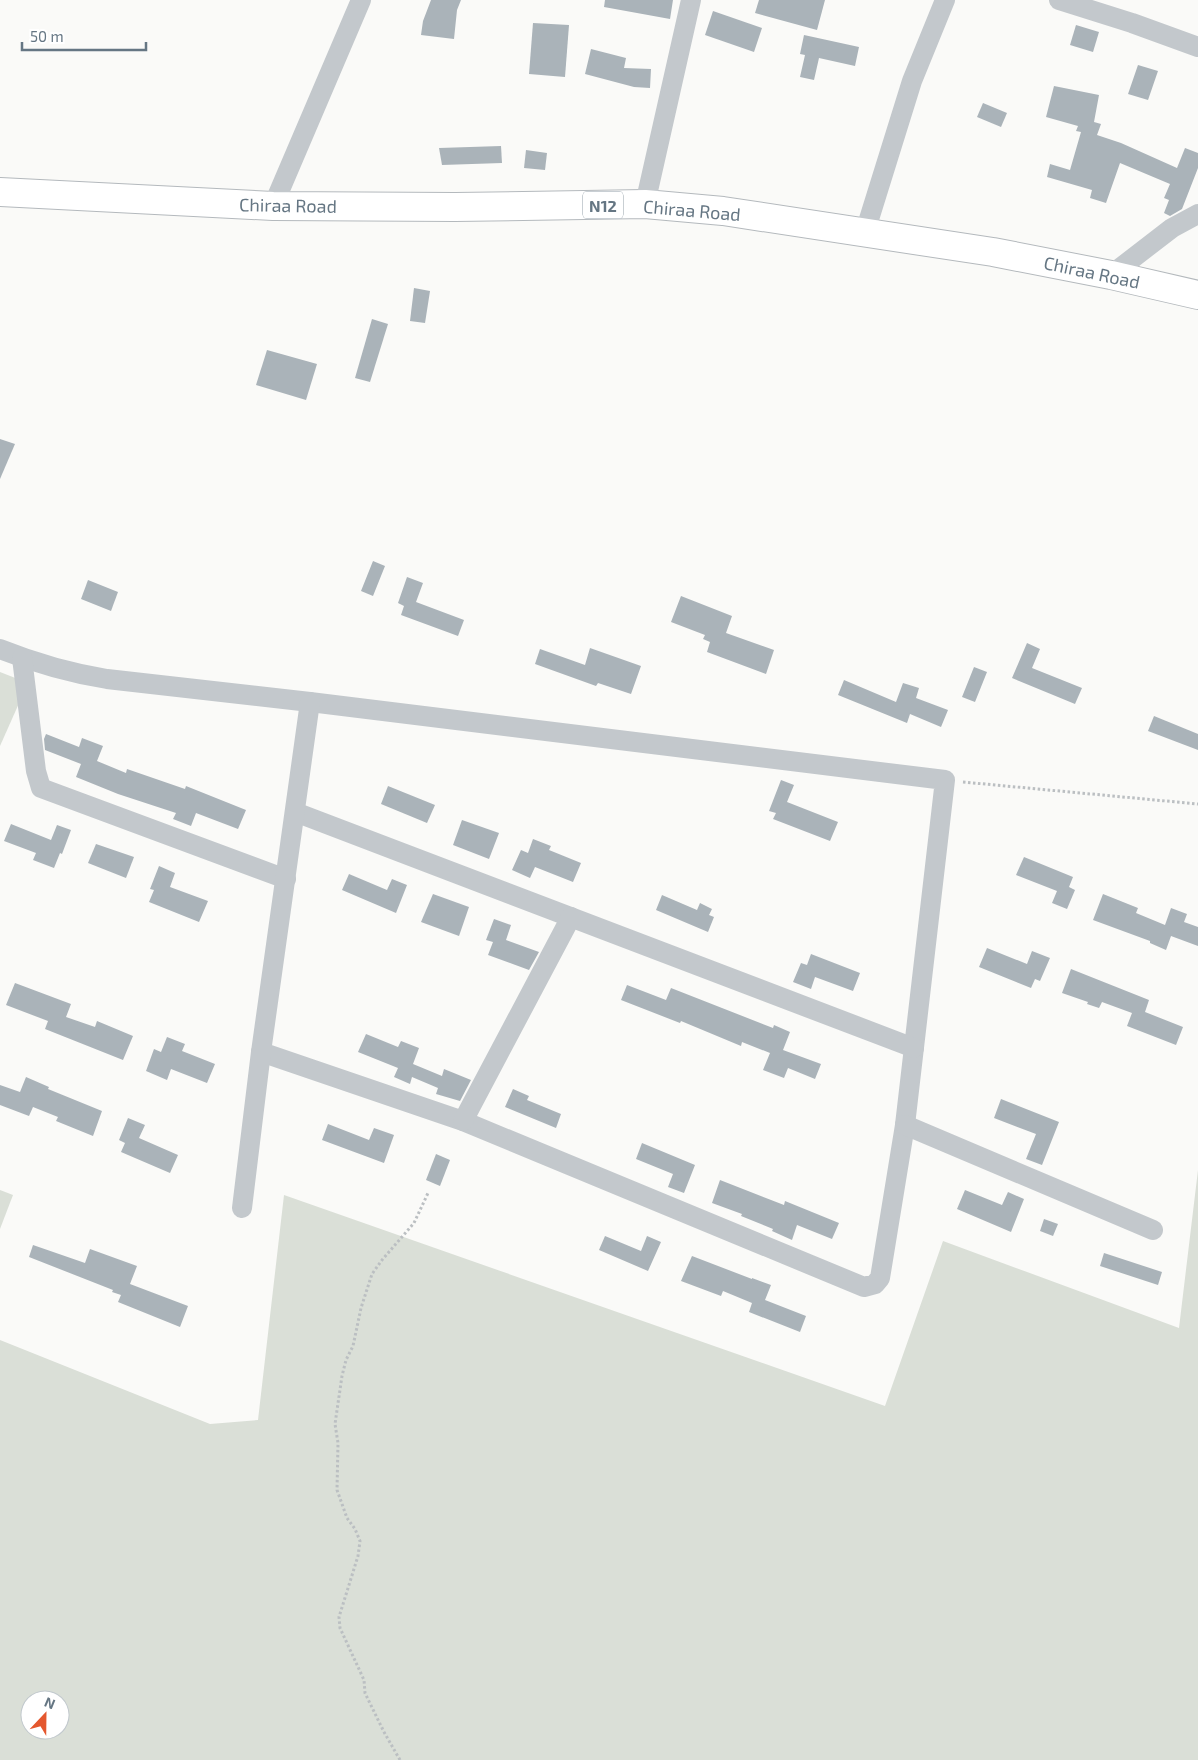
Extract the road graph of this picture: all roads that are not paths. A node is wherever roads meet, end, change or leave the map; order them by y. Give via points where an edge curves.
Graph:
1 (361, 0) edge
2 (691, 0) edge
3 (945, 0) edge
4 (1059, 0) edge
5 (1198, 47) edge
6 (0, 192) edge
7 (645, 204) junction
8 (273, 206) junction
9 (1198, 214) edge
10 (865, 232) junction
11 (1111, 275) junction
12 (1198, 295) edge
13 (0, 648) edge
14 (22, 658) junction
15 (310, 702) junction
16 (295, 812) junction
17 (286, 879) junction
18 (571, 917) junction
19 (914, 1048) junction
20 (261, 1052) junction
21 (463, 1121) junction
22 (905, 1125) junction
23 (242, 1208) dead end
24 (1153, 1230) dead end

1 - 8 street
2 - 7 street
3 - 10 street via 912,82
4 - 5 street
6 - 8 highway, Chiraa Road / N12
7 - 8 highway, Chiraa Road / N12
7 - 10 highway, Chiraa Road / N12 via 722,211
9 - 11 street via 1172,228
10 - 11 highway, Chiraa Road / N12
11 - 12 highway, Chiraa Road / N12
13 - 14 street
14 - 15 street via 75,674 107,679
14 - 17 street via 41,788
15 - 16 street
15 - 19 street via 945,780
16 - 17 street
16 - 18 street
17 - 20 street
18 - 19 street
18 - 21 street
19 - 22 street
20 - 21 street
20 - 23 street
21 - 22 street via 864,1288 880,1278
22 - 24 street

